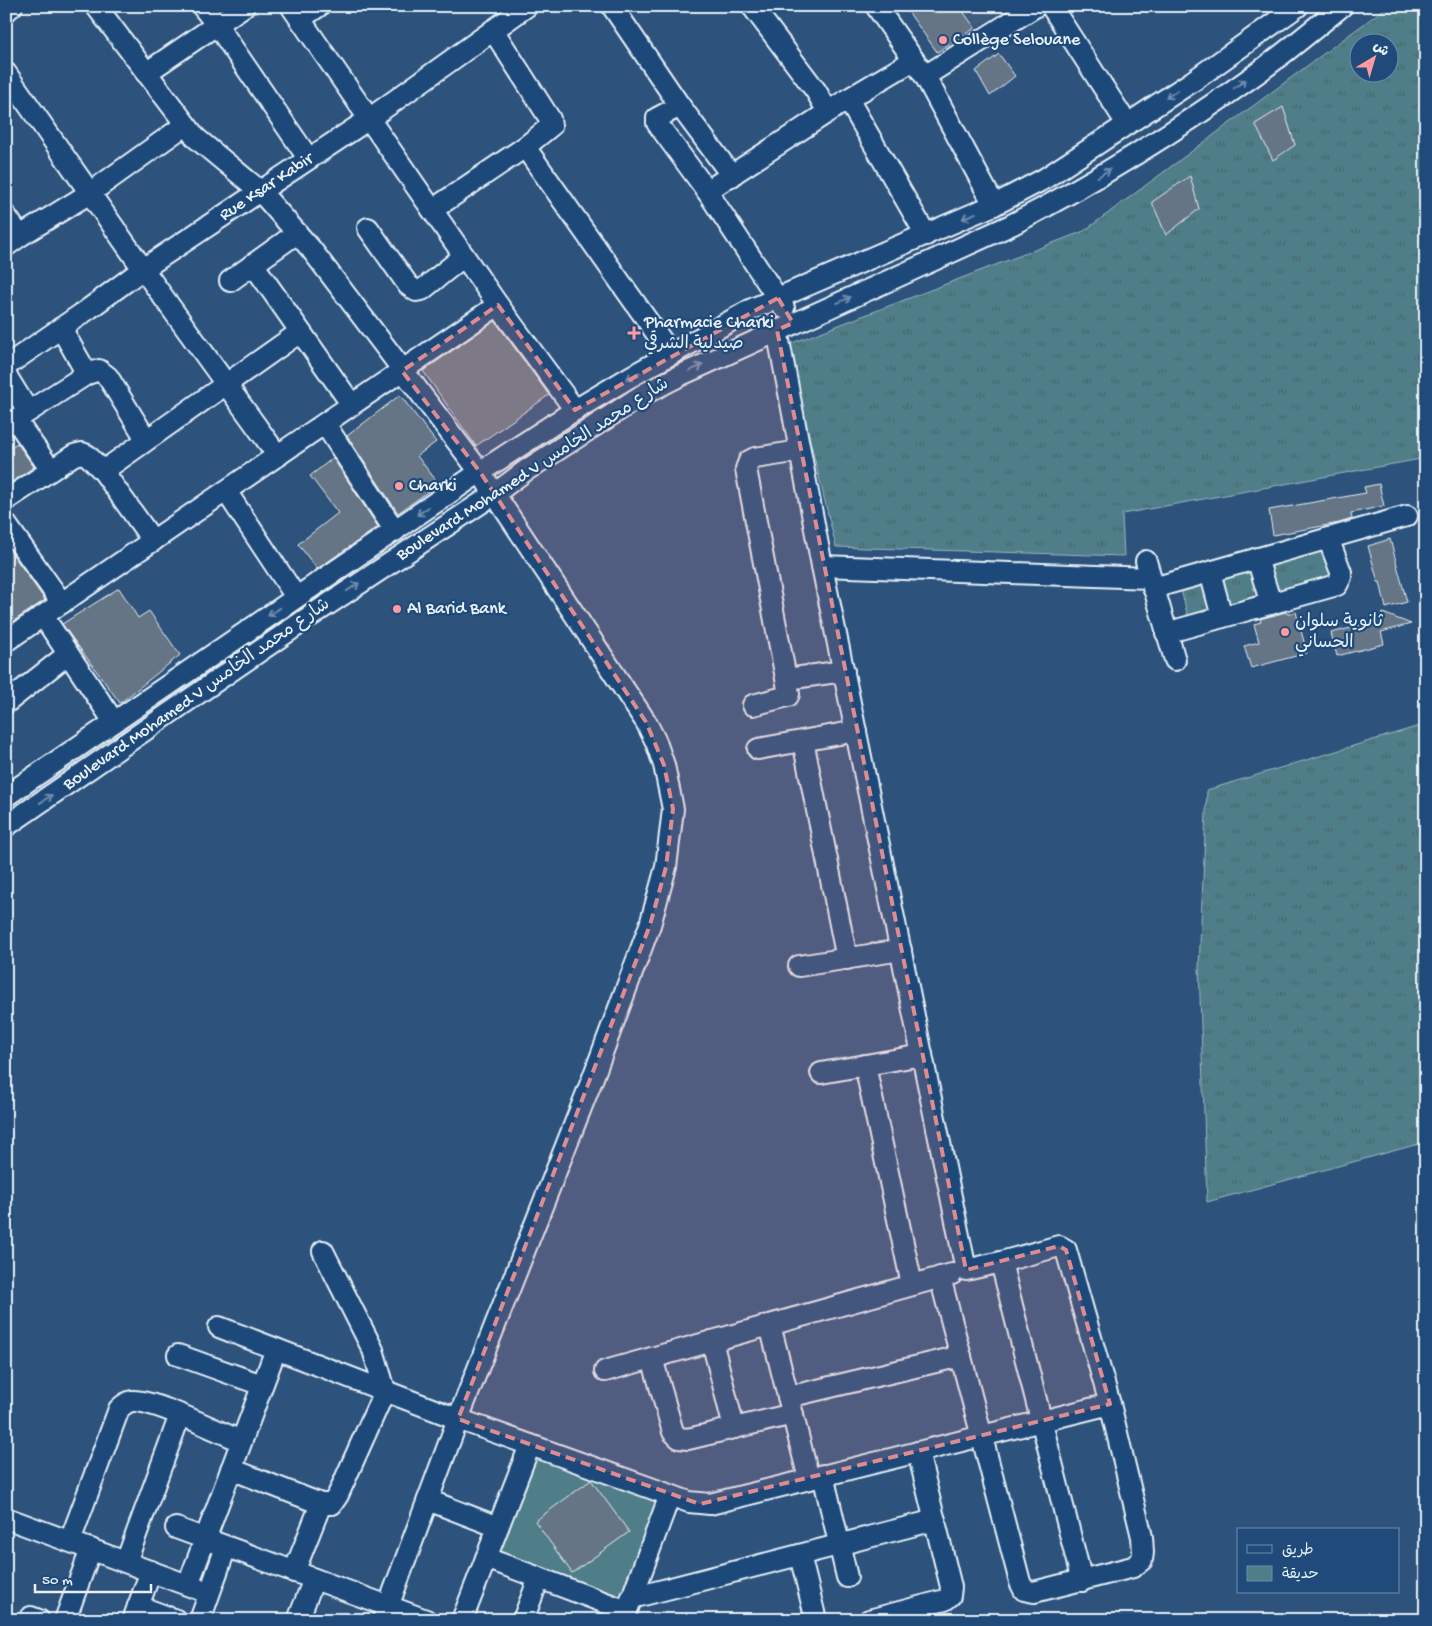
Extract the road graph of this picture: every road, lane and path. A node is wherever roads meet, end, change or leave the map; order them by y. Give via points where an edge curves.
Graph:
1 (12, 6) edge
2 (96, 6) edge
3 (202, 6) edge
4 (244, 6) edge
5 (319, 6) edge
6 (527, 6) edge
7 (612, 6) edge
8 (752, 6) edge
9 (876, 6) edge
10 (1036, 6) edge
11 (1051, 6) edge
12 (1298, 6) edge
13 (1342, 6) edge
14 (6, 11) edge
15 (295, 13) edge
16 (217, 25) junction
17 (493, 30) junction
18 (920, 68) junction
19 (6, 73) edge
20 (146, 74) junction
21 (848, 99) junction
22 (680, 106) junction
23 (828, 112) junction
24 (369, 119) junction
25 (1127, 124) junction
26 (185, 125) junction
27 (525, 147) junction
28 (308, 158) junction
29 (732, 176) junction
30 (260, 190) junction
31 (707, 191) junction
32 (90, 193) junction
33 (994, 206) junction
34 (432, 210) junction
35 (6, 216) edge
36 (368, 228) dead end
37 (297, 232) junction
38 (926, 235) junction
39 (13, 241) edge
40 (464, 256) junction
41 (253, 264) junction
42 (143, 268) junction
43 (230, 281) dead end
44 (778, 298) junction
45 (498, 305) junction
46 (785, 327) junction
47 (61, 328) junction
48 (300, 332) junction
49 (671, 354) junction
50 (6, 366) edge
51 (402, 371) junction
52 (87, 374) junction
53 (6, 375) edge
54 (226, 383) junction
55 (352, 405) junction
56 (575, 410) junction
57 (16, 419) edge
58 (324, 424) junction
59 (146, 439) junction
60 (800, 451) junction
61 (278, 456) junction
62 (51, 470) junction
63 (103, 471) junction
64 (480, 472) junction
65 (226, 491) junction
66 (493, 494) junction
67 (6, 500) edge
68 (1407, 516) dead end
69 (6, 524) edge
70 (395, 531) junction
71 (1328, 538) junction
72 (153, 541) junction
73 (1257, 558) junction
74 (822, 566) junction
75 (1210, 572) junction
76 (1150, 575) junction
77 (296, 597) junction
78 (62, 604) junction
79 (1271, 604) junction
80 (43, 616) junction
81 (1222, 617) junction
82 (1166, 633) junction
83 (6, 641) edge
84 (68, 654) junction
85 (1174, 660) dead end
86 (844, 671) junction
87 (787, 680) junction
88 (6, 704) edge
89 (753, 705) dead end
90 (114, 722) junction
91 (856, 732) junction
92 (803, 741) junction
93 (758, 749) dead end
94 (6, 796) edge
95 (6, 826) edge
96 (901, 950) junction
97 (847, 959) junction
98 (799, 966) dead end
99 (922, 1055) junction
100 (865, 1065) junction
101 (821, 1073) dead end
102 (323, 1251) dead end
103 (1002, 1262) junction
104 (966, 1270) junction
105 (940, 1277) junction
106 (912, 1285) junction
107 (770, 1325) junction
108 (219, 1327) dead end
109 (712, 1341) junction
110 (276, 1349) junction
111 (178, 1355) dead end
112 (960, 1356) junction
113 (652, 1358) junction
114 (605, 1371) dead end
115 (262, 1385) junction
116 (384, 1390) junction
117 (1110, 1404) junction
118 (790, 1405) junction
119 (180, 1415) junction
120 (458, 1418) junction
121 (1041, 1421) junction
122 (734, 1428) junction
123 (981, 1436) junction
124 (242, 1441) junction
125 (530, 1444) junction
126 (918, 1452) junction
127 (231, 1469) junction
128 (816, 1477) junction
129 (670, 1496) junction
130 (428, 1500) junction
131 (321, 1504) junction
132 (6, 1518) edge
133 (935, 1520) junction
134 (498, 1527) junction
135 (176, 1528) dead end
136 (206, 1539) junction
137 (70, 1541) junction
138 (839, 1544) junction
139 (226, 1547) junction
140 (91, 1550) junction
141 (800, 1555) junction
142 (486, 1558) junction
143 (126, 1562) junction
144 (150, 1572) junction
145 (294, 1572) junction
146 (847, 1577) dead end
147 (539, 1578) junction
148 (314, 1580) junction
149 (1082, 1581) junction
150 (188, 1585) junction
151 (209, 1593) junction
152 (627, 1610) edge
153 (135, 1613) edge
154 (386, 1613) edge
155 (65, 1620) edge
156 (176, 1620) edge
157 (200, 1620) edge
158 (298, 1620) edge
159 (426, 1620) edge
160 (462, 1620) edge
161 (523, 1620) edge
162 (816, 1620) edge
163 (869, 1620) edge

1 - 14 street
2 - 20 street
3 - 16 street
4 - 16 street
5 - 15 street
6 - 17 street, Rue Ksar Kabir
7 - 22 street
8 - 23 street
9 - 18 street
10 - 18 street
11 - 25 street
12 -> 25 street, Boulevard Mohamed V شارع محمد الخامس
46 -> 13 street, Boulevard Mohamed V شارع محمد الخامس via 1011,225 1063,198 1185,123 1257,73
15 - 24 street
16 - 20 street
16 - 28 street
17 - 24 street, Rue Ksar Kabir
17 - 27 street via 551,122 548,130
18 - 21 street
18 - 33 street
19 - 32 street
20 - 26 street
21 - 23 street
21 - 38 street
22 - 29 street
22 - 31 street via 657,118 656,123
23 - 29 street
24 - 28 street, Rue Ksar Kabir
24 - 34 street
25 - 33 street, Boulevard Mohamed V شارع محمد الخامس via 1044,179
26 - 30 street via 196,138
26 - 32 street
27 - 34 street
27 - 49 street
28 - 30 street, Rue Ksar Kabir
29 - 31 street
30 - 37 street
30 - 42 street, Rue Ksar Kabir
31 - 44 street
32 - 39 street
32 - 42 street
33 -> 38 street, Boulevard Mohamed V شارع محمد الخامس
34 - 40 street
35 - 39 street
36 - 40 street via 408,286 416,291 422,290
37 - 41 street
37 - 51 street
38 - 44 street, Boulevard Mohamed V شارع محمد الخامس
40 - 45 street
41 - 43 street
41 - 48 street
42 - 47 street, Rue Ksar Kabir
42 - 54 street
44 - 46 street
44 - 49 street, Boulevard Mohamed V شارع محمد الخامس
45 - 51 street
45 - 56 street
46 - 60 street
66 -> 46 street, Boulevard Mohamed V شارع محمد الخامس via 644,394
47 - 50 street, Rue Ksar Kabir
47 - 52 street
48 - 54 street
48 - 55 street
49 -> 56 street, Boulevard Mohamed V شارع محمد الخامس
51 - 55 street
51 - 64 street
52 - 57 street
52 - 59 street via 99,370 106,374
53 - 57 street
54 - 59 street
54 - 61 street
55 - 58 street
56 - 64 street, Boulevard Mohamed V شارع محمد الخامس
57 - 62 street
58 - 61 street
58 - 70 street
59 - 63 street
60 - 74 street
60 - 87 street via 755,458 746,469
61 - 65 street
62 - 63 street via 82,453
62 - 67 street
63 - 72 street
64 - 66 street
64 -> 70 street, Boulevard Mohamed V شارع محمد الخامس
65 - 72 street
65 - 77 street
95 -> 66 street, Boulevard Mohamed V شارع محمد الخامس
66 - 120 street via 646,722 664,765 673,809 666,867 650,925
68 - 71 street
69 - 78 street
70 - 77 street, Boulevard Mohamed V شارع محمد الخامس
71 - 73 street
71 - 79 street via 1342,576 1337,585
72 - 78 street
73 - 75 street
73 - 79 street
74 - 76 street
74 - 86 street
75 - 76 street
75 - 81 street
76 - 82 street
77 -> 90 street, Boulevard Mohamed V شارع محمد الخامس
78 - 80 street
79 - 81 street
80 - 83 street
80 - 84 street
81 - 82 street
82 - 85 street
84 - 88 street
84 - 90 street
86 - 87 street
86 - 91 street
87 - 89 street via 789,695
90 - 94 street, Boulevard Mohamed V شارع محمد الخامس
91 - 92 street
91 - 96 street
92 - 93 street
92 - 97 street
96 - 97 street
96 - 99 street
97 - 98 street
99 - 100 street
99 - 104 street
100 - 101 street
100 - 106 street
102 - 116 street via 373,1350
103 - 104 street
103 - 117 street via 1059,1246 1066,1250
103 - 121 street
104 - 105 street
105 - 106 street
105 - 112 street
106 - 107 street
107 - 109 street
107 - 118 street
108 - 110 street
109 - 113 street
109 - 122 street
110 - 115 street
110 - 116 street
111 - 115 street
112 - 118 street
112 - 123 street
113 - 114 street
113 - 122 street via 675,1435 688,1439
115 - 124 street
116 - 120 street
116 - 131 street via 335,1501
117 - 121 street
117 - 149 street via 1144,1552 1142,1560 1134,1567
118 - 122 street
118 - 128 street
119 - 124 street
119 - 137 street via 134,1401 118,1408
119 - 143 street
120 - 125 street
120 - 130 street
121 - 123 street
121 - 149 street
123 - 126 street
123 - 149 street via 1024,1590 1034,1592
124 - 127 street
125 - 129 street
125 - 134 street
126 - 128 street
126 - 133 street
127 - 131 street
127 - 136 street
128 - 129 street via 710,1504
128 - 138 street
129 - 152 street
130 - 134 street
130 - 154 street
131 - 145 street
132 - 137 street
133 - 138 street
133 - 163 street via 951,1587 950,1596
134 - 142 street
135 - 136 street
136 - 139 street
136 - 150 street
137 - 140 street
138 - 141 street
138 - 146 street
139 - 145 street
139 - 151 street
140 - 143 street
140 - 155 street
141 - 152 street
141 - 162 street
142 - 147 street
142 - 160 street
143 - 144 street
144 - 150 street
144 - 153 street
145 - 148 street
147 - 152 street
147 - 161 street
148 - 154 street
148 - 158 street
150 - 151 street
151 - 157 street
153 - 156 street
154 - 159 street

